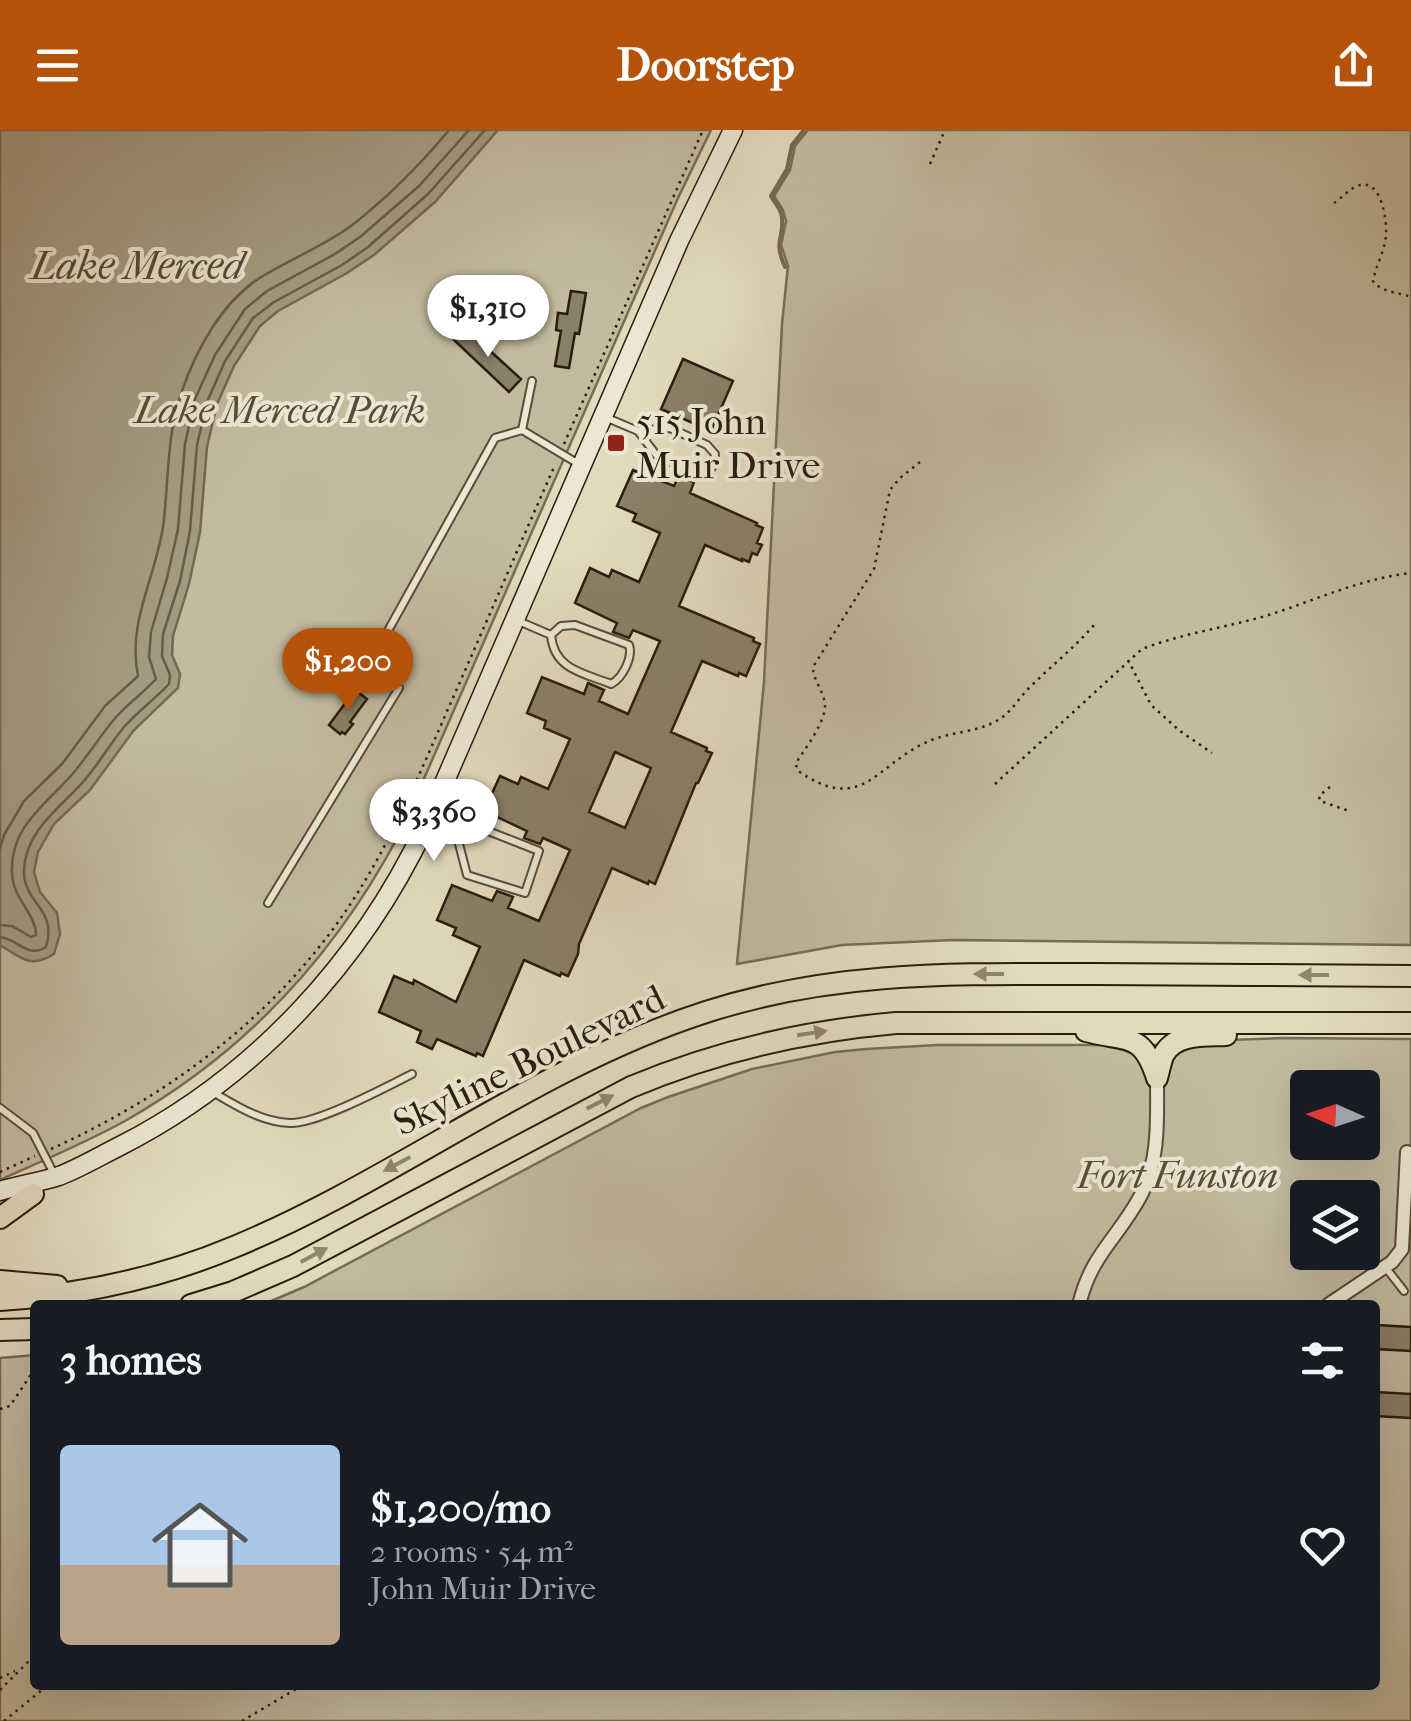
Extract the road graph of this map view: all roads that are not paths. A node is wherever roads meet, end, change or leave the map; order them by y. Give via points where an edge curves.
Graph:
1 (733, 130) edge
2 (532, 381) dead end
3 (604, 417) junction
4 (522, 430) junction
5 (638, 431) junction
6 (583, 466) junction
7 (516, 620) junction
8 (551, 635) junction
9 (425, 828) junction
10 (458, 840) junction
11 (268, 903) dead end
12 (1411, 976) edge
13 (1055, 1022) junction
14 (1319, 1022) junction
15 (1411, 1023) edge
16 (412, 1074) dead end
17 (1157, 1078) junction
18 (210, 1090) junction
19 (0, 1108) edge
20 (1407, 1152) dead end
21 (56, 1177) junction
22 (0, 1191) edge
23 (33, 1194) junction
24 (0, 1210) edge
25 (0, 1218) edge
26 (1385, 1267) junction
27 (0, 1281) edge
28 (94, 1288) junction
29 (1404, 1291) dead end
30 (0, 1300) edge
31 (207, 1300) edge
32 (1081, 1300) edge
33 (1336, 1300) edge
34 (30, 1329) edge
35 (0, 1330) edge

1 - 3 street
2 - 4 lane
3 - 5 lane
3 - 6 street
4 - 6 lane
4 - 11 lane via 495,438 369,665 399,688
5 - 5 lane via 657,456 694,473 706,474 714,465 712,448 670,428
6 - 7 street
7 - 8 lane
7 - 9 street
8 - 8 lane via 559,660 612,684 631,652 629,645 575,625
9 - 10 lane
9 - 18 street via 379,910 331,976
10 - 10 lane via 467,875 524,893 539,852 482,829
12 -> 28 main road, Skyline Boulevard via 924,975 764,996 613,1049 236,1247
13 - 14 main road, Skyline Boulevard
13 - 17 main road via 1135,1042
31 -> 13 main road, Skyline Boulevard via 294,1266 604,1100 718,1055 864,1026
14 - 15 main road, Skyline Boulevard
14 - 17 main road via 1176,1041
16 - 18 lane via 292,1123 262,1117
17 - 32 street via 1157,1136 1147,1183 1094,1262
18 - 21 street via 132,1140
19 - 21 lane via 34,1133
20 - 26 street via 1404,1242
21 - 22 street
21 - 23 street
23 - 24 street
23 - 25 main road
26 - 29 lane
26 - 33 street
27 - 28 main road
28 - 30 main road, Skyline Boulevard
34 - 35 main road

